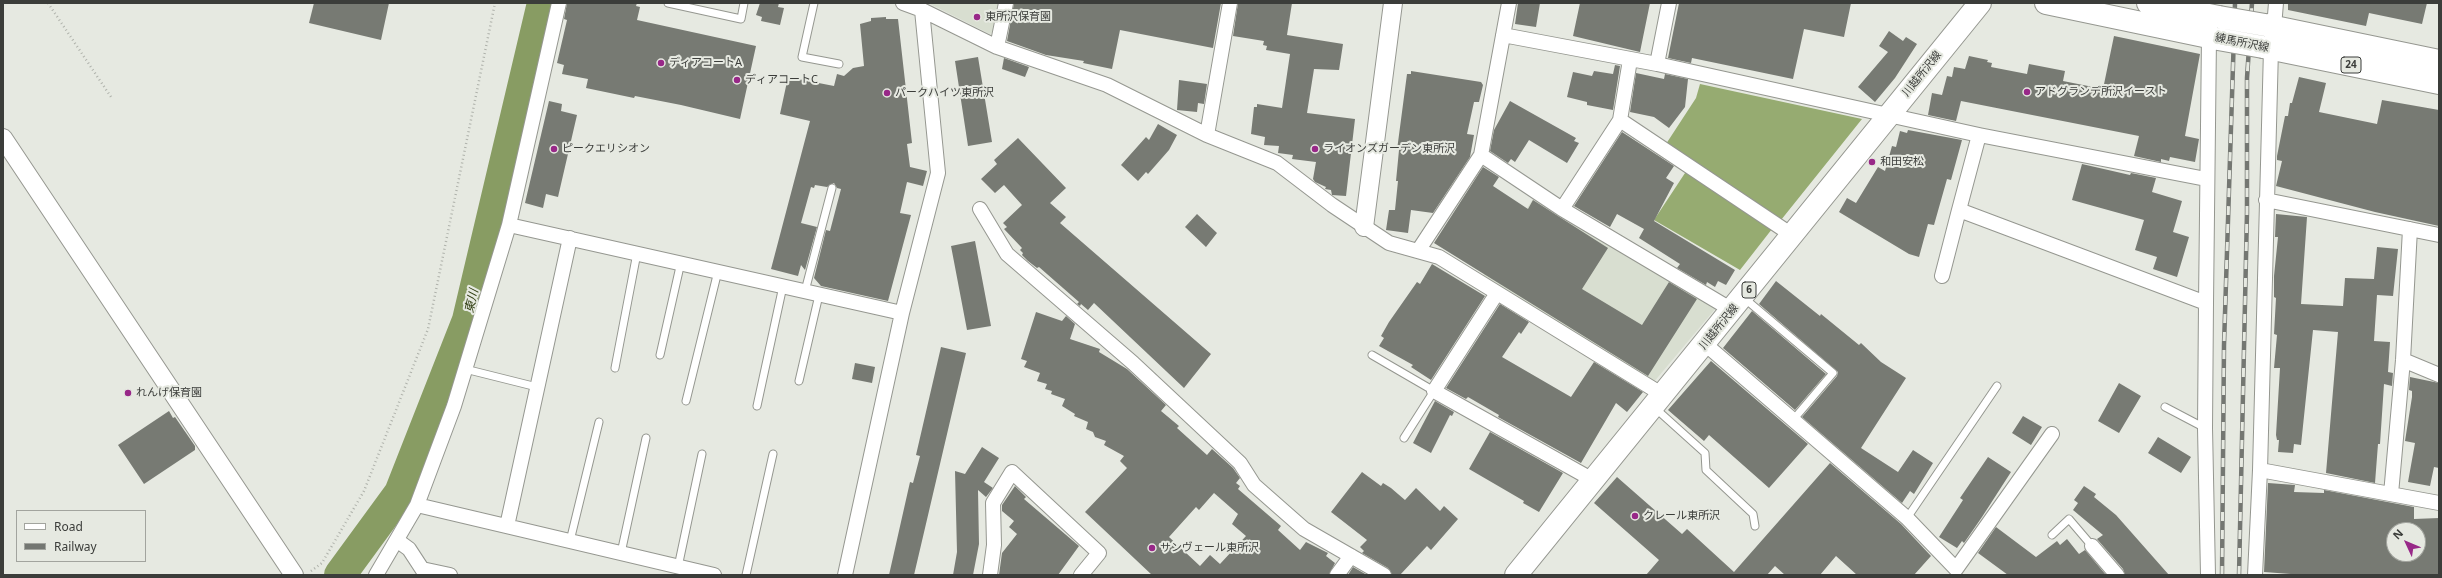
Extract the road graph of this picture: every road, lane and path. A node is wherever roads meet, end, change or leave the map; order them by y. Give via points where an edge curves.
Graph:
1 (48, 3) edge
2 (495, 3) edge
3 (559, 3) edge
4 (668, 3) edge
5 (744, 3) edge
6 (814, 3) edge
7 (906, 3) edge
8 (1006, 3) edge
9 (1230, 3) edge
10 (1393, 3) edge
11 (1509, 3) edge
12 (1669, 3) edge
13 (1980, 3) edge
14 (2046, 3) edge
15 (2148, 3) edge
16 (2276, 3) edge
17 (922, 10) junction
18 (2213, 22) edge
19 (2269, 26) junction
20 (1503, 35) junction
21 (997, 47) junction
22 (2267, 48) junction
23 (1630, 60) junction
24 (2439, 61) edge
25 (839, 64) dead end
26 (1657, 64) junction
27 (2439, 83) edge
28 (112, 97) dead end
29 (1888, 115) junction
30 (1620, 120) junction
31 (1207, 135) junction
32 (1979, 135) junction
33 (3, 138) edge
34 (1481, 155) junction
35 (2206, 179) junction
36 (832, 188) dead end
37 (2266, 200) junction
38 (980, 209) dead end
39 (1562, 209) junction
40 (1959, 210) junction
41 (509, 225) junction
42 (1364, 227) junction
43 (2410, 229) junction
44 (2439, 235) edge
45 (1792, 236) junction
46 (570, 238) junction
47 (1418, 251) junction
48 (637, 252) junction
49 (681, 262) junction
50 (718, 271) junction
51 (1942, 276) dead end
52 (783, 286) junction
53 (812, 293) junction
54 (1497, 293) junction
55 (1738, 303) junction
56 (2206, 303) junction
57 (902, 313) junction
58 (1705, 344) junction
59 (660, 355) dead end
60 (1372, 355) dead end
61 (2402, 360) junction
62 (615, 368) dead end
63 (465, 369) junction
64 (2439, 375) edge
65 (799, 380) dead end
66 (1997, 386) dead end
67 (537, 387) junction
68 (1434, 391) junction
69 (686, 401) dead end
70 (1658, 401) junction
71 (757, 406) dead end
72 (2165, 407) dead end
73 (1793, 420) junction
74 (599, 422) dead end
75 (2205, 428) junction
76 (2052, 434) dead end
77 (646, 438) dead end
78 (1404, 438) dead end
79 (702, 454) dead end
80 (773, 454) dead end
81 (2260, 470) junction
82 (1593, 480) junction
83 (2391, 494) junction
84 (2439, 503) edge
85 (417, 505) junction
86 (1906, 518) junction
87 (507, 526) junction
88 (1755, 526) dead end
89 (2052, 535) dead end
90 (398, 540) junction
91 (570, 541) junction
92 (2092, 546) joint
93 (621, 553) junction
94 (1351, 556) junction
95 (678, 567) junction
96 (424, 572) edge
97 (692, 572) edge
98 (1959, 572) edge
99 (1521, 573) edge
100 (301, 574) edge
101 (376, 575) edge
102 (450, 575) edge
103 (714, 575) edge
104 (746, 575) edge
105 (845, 575) edge
106 (990, 575) edge
107 (1081, 575) edge
108 (1337, 575) edge
109 (1384, 575) edge
110 (2117, 575) edge
111 (2208, 575) edge
112 (2255, 575) edge

1 - 28 path
2 - 100 path via 428,329 364,491 322,563
3 - 41 street
4 - 5 lane via 741,19
6 - 25 lane via 802,56
7 - 17 street
8 - 21 street
9 - 31 street
10 - 42 street
11 - 20 street
12 - 26 street
13 - 29 main road, 川越所沢線 / 6
14 - 18 main road, 練馬所沢線 / 24
15 - 18 main road, 練馬所沢線 / 24
16 - 19 street
17 - 21 street
17 - 57 street via 938,173
18 - 19 main road, 練馬所沢線 / 24, bridge
18 - 22 main road, 練馬所沢線 / 24, bridge
18 - 35 street
19 - 24 main road, 練馬所沢線 / 24
20 - 23 street
20 - 34 street
21 - 31 street via 1107,85
22 - 27 main road, 練馬所沢線 / 24
22 - 37 street
23 - 26 street
23 - 30 street
26 - 29 street
29 - 32 street
29 - 45 main road, 川越所沢線 / 6
30 - 39 street
30 - 45 street
31 - 42 street via 1277,163
32 - 35 street
32 - 40 street
33 - 100 street
34 - 39 street
34 - 47 street
35 - 56 street
36 - 53 lane
37 - 43 street
37 - 81 street
38 - 94 street via 1007,254 1172,400 1240,463 1254,485 1304,529
39 - 55 street
40 - 51 street
40 - 56 street
41 - 46 street
41 - 63 street
42 - 47 street via 1389,243
43 - 44 street
43 - 61 street
45 - 55 main road, 川越所沢線 / 6
46 - 48 street
46 - 67 street
47 - 54 street via 1440,257
48 - 49 street
48 - 62 lane
49 - 50 street
49 - 59 lane
50 - 52 street
50 - 69 lane
52 - 53 street
52 - 71 lane
53 - 57 street
53 - 65 lane
54 - 68 street
54 - 70 street
55 - 58 main road, 川越所沢線 / 6
55 - 73 lane via 1833,373
56 - 75 street
57 - 105 street
58 - 70 main road, 川越所沢線 / 6
58 - 73 street
60 - 68 lane
61 - 64 street
61 - 83 street
63 - 67 lane
63 - 85 street
66 - 86 lane
67 - 87 street
68 - 78 lane
68 - 82 street
70 - 82 main road, 川越所沢線 / 6
70 - 88 lane via 1705,453 1706,470 1753,514
72 - 75 lane
73 - 86 street
74 - 91 lane
75 - 111 street
76 - 98 street
77 - 93 lane
79 - 95 lane
80 - 104 lane
81 - 83 street
81 - 112 street
82 - 99 main road, 川越所沢線 / 6
83 - 84 street
85 - 87 street
85 - 90 street
86 - 98 street
87 - 91 street
89 - 92 lane via 2069,519
90 - 96 street via 408,549
90 - 101 street
91 - 93 street
92 - 110 street
93 - 95 street
94 - 108 street
94 - 109 street
95 - 97 street
96 - 102 street
97 - 103 street
106 - 107 street via 994,546 993,503 1012,472 1099,554

